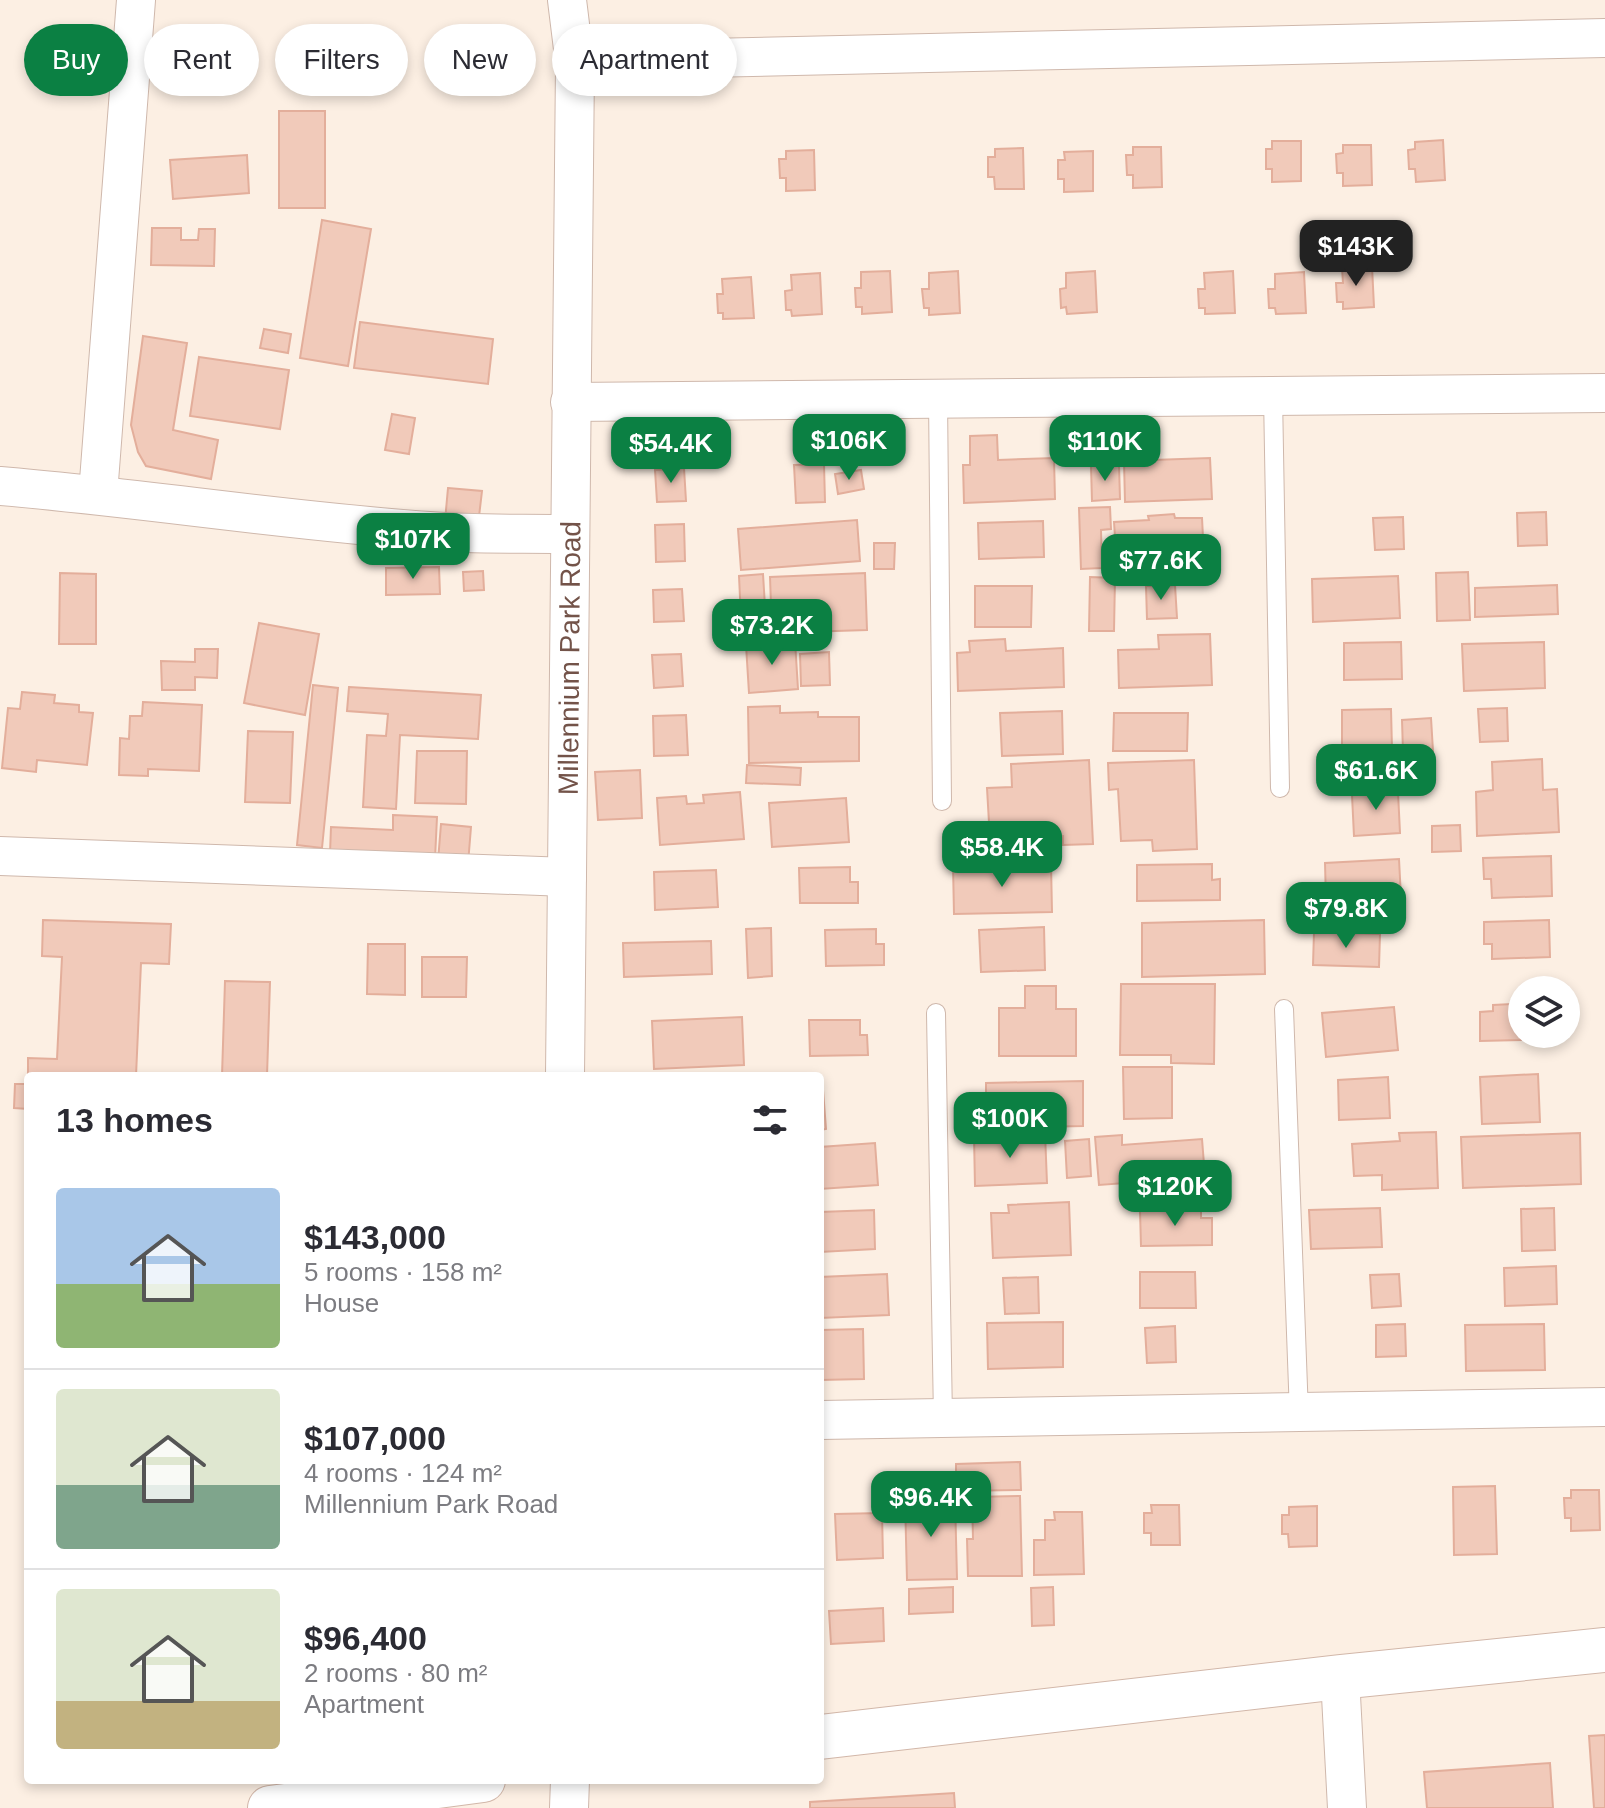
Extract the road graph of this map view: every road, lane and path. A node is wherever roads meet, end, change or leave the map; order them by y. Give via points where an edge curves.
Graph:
1 (136, 0) edge
2 (567, 0) edge
3 (570, 24) edge
4 (1605, 38) edge
5 (737, 57) edge
6 (575, 96) edge
7 (1605, 393) edge
8 (1273, 395) junction
9 (938, 397) junction
10 (570, 402) junction
11 (0, 486) edge
12 (98, 494) junction
13 (569, 534) junction
14 (1280, 788) dead end
15 (942, 801) dead end
16 (0, 856) edge
17 (567, 877) junction
18 (1284, 1009) dead end
19 (936, 1013) dead end
20 (565, 1072) edge
21 (1605, 1407) edge
22 (1299, 1414) junction
23 (943, 1418) junction
24 (824, 1420) edge
25 (1605, 1650) edge
26 (1340, 1677) junction
27 (824, 1737) edge
28 (453, 1784) edge
29 (570, 1784) edge
30 (270, 1808) edge
31 (569, 1808) edge
32 (1347, 1808) edge

1 - 12 street
2 - 3 street, Millennium Park Road
4 - 5 street
6 - 10 street, Millennium Park Road
7 - 8 street
8 - 9 street
8 - 14 lane
9 - 10 street
9 - 15 lane
10 - 13 street, Millennium Park Road
11 - 12 street
12 - 13 street via 434,532
13 - 17 street, Millennium Park Road
16 - 17 street
17 - 20 street, Millennium Park Road
18 - 22 lane
19 - 23 lane
21 - 22 street
22 - 23 street
23 - 24 street
25 - 26 street
26 - 27 street
26 - 32 street
28 - 30 street
29 - 31 street

